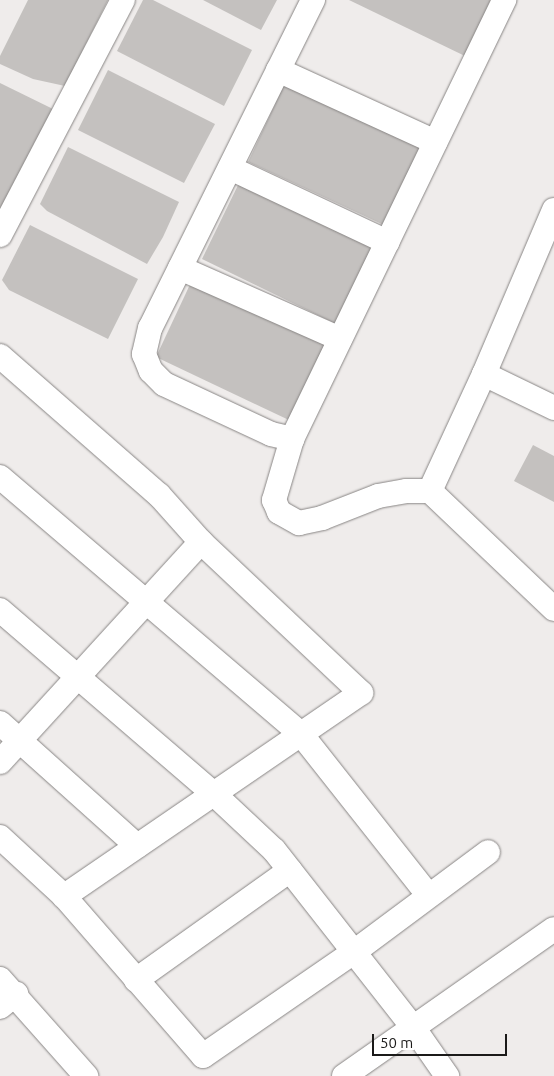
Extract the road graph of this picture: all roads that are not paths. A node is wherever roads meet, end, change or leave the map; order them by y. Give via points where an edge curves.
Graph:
1 (123, 0) edge
2 (313, 0) edge
3 (504, 0) edge
4 (278, 70) junction
5 (435, 142) junction
6 (230, 168) junction
7 (554, 210) edge
8 (0, 235) edge
9 (387, 242) junction
10 (180, 268) junction
11 (340, 339) junction
12 (0, 356) edge
13 (484, 374) junction
14 (554, 408) edge
15 (292, 439) junction
16 (0, 477) edge
17 (430, 491) junction
18 (201, 542) junction
19 (146, 603) junction
20 (554, 608) edge
21 (0, 610) edge
22 (78, 676) junction
23 (0, 723) edge
24 (300, 734) junction
25 (20, 741) junction
26 (0, 762) edge
27 (213, 793) junction
28 (0, 837) edge
29 (137, 846) junction
30 (488, 852) dead end
31 (290, 870) junction
32 (64, 896) junction
33 (428, 896) junction
34 (554, 929) edge
35 (354, 952) junction
36 (136, 980) junction
37 (5, 993) edge
38 (413, 1027) junction
39 (86, 1076) edge
40 (344, 1076) edge
41 (447, 1076) edge

1 - 8 street
2 - 4 street
3 - 5 street
4 - 5 street
4 - 6 street
5 - 9 street
6 - 9 street
6 - 10 street
7 - 13 street
9 - 11 street
10 - 11 street
10 - 15 street via 150,328 144,354 151,371 164,384 271,434
11 - 15 street
12 - 18 street via 159,494
13 - 14 street
13 - 17 street
15 - 17 street via 274,500 279,512 299,523 322,518 378,496
16 - 19 street
17 - 20 street
18 - 19 street
18 - 24 street via 360,693
19 - 22 street
19 - 24 street
21 - 22 street
22 - 25 street
22 - 27 street
23 - 25 street
24 - 27 street
24 - 33 street
25 - 26 street
25 - 29 street
27 - 29 street
27 - 31 street via 274,850
28 - 32 street
29 - 32 street
30 - 33 street
31 - 35 street
31 - 36 street
32 - 36 street
33 - 35 street
34 - 38 street
35 - 36 street via 204,1056
35 - 38 street
37 - 39 street
38 - 40 street
38 - 41 street

